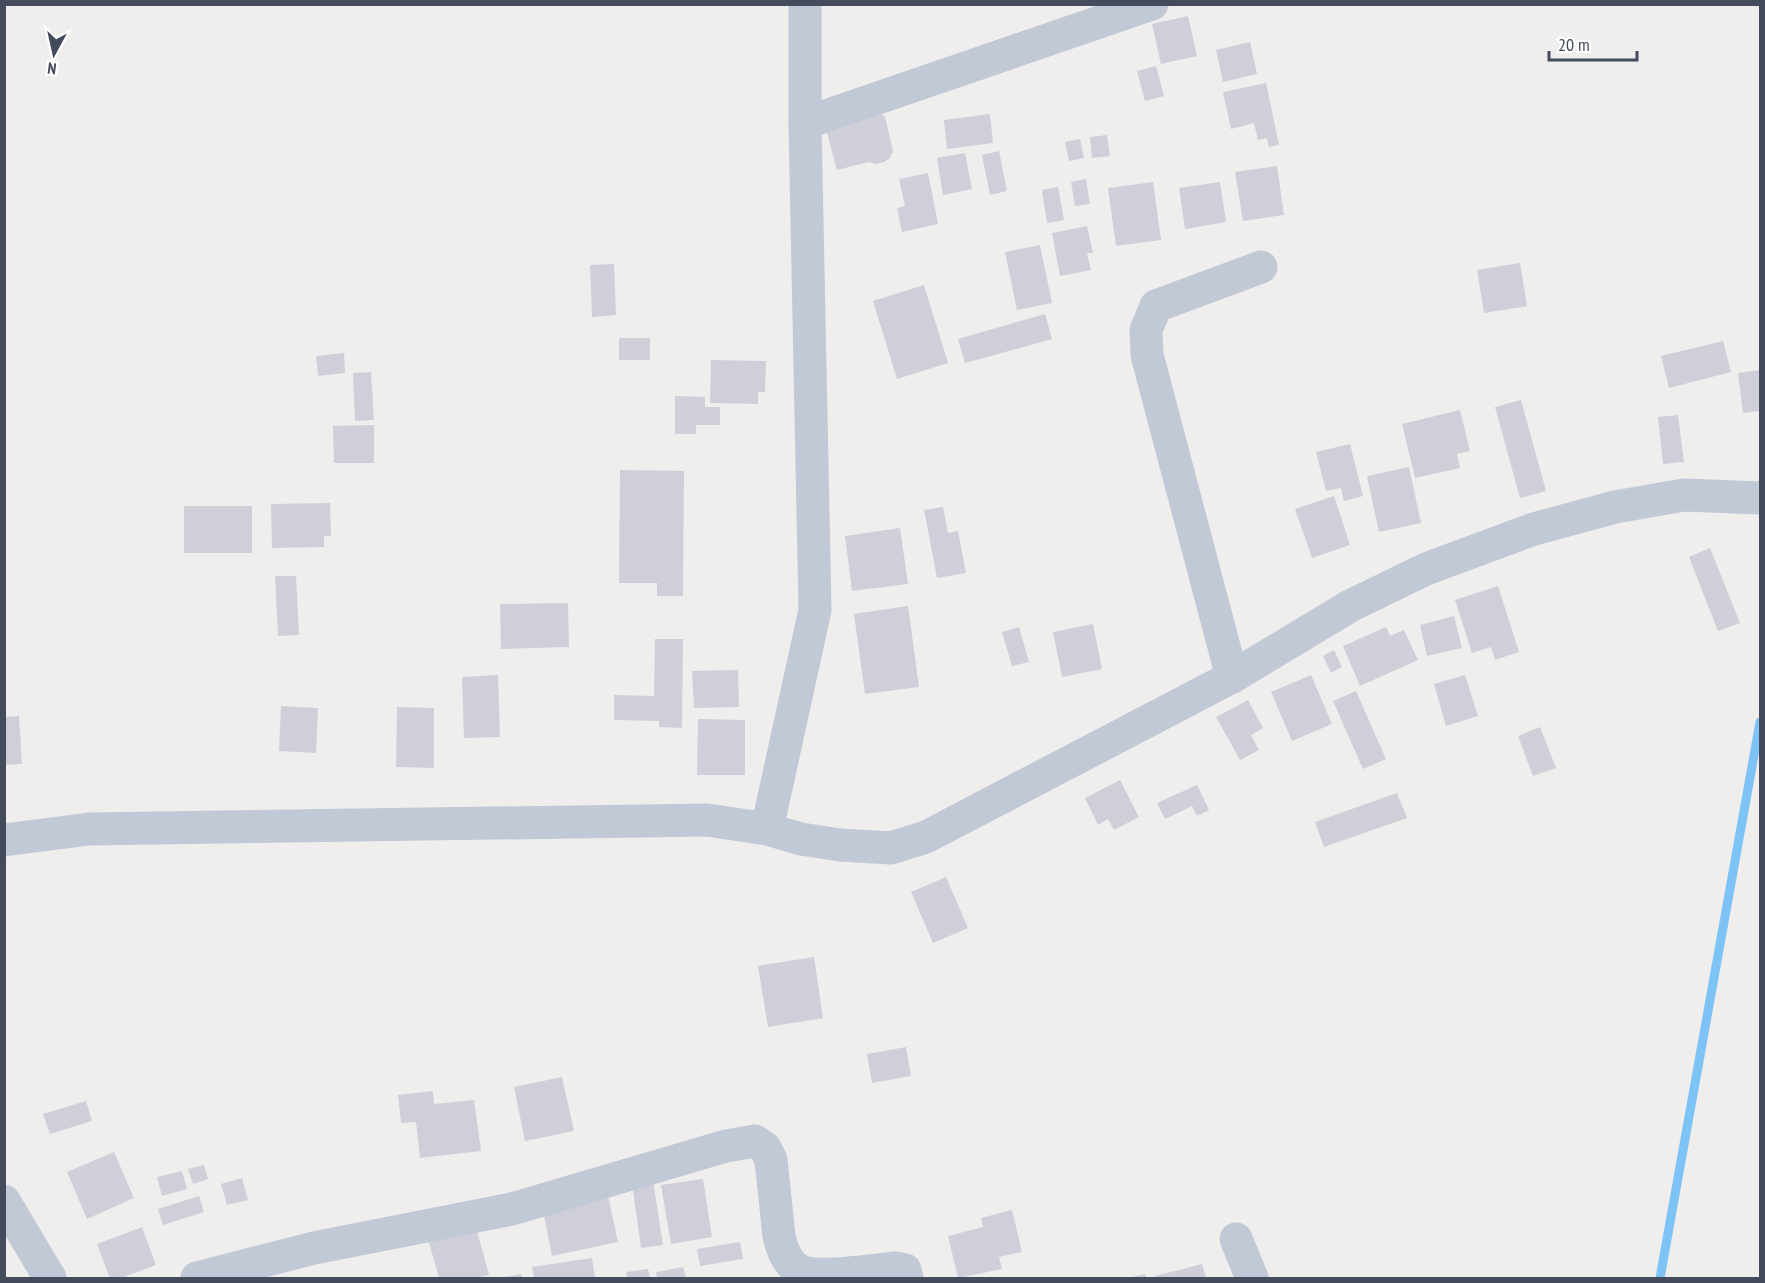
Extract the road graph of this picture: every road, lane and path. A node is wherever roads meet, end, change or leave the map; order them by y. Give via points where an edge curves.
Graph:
1 (805, 4) edge
2 (1152, 4) edge
3 (806, 123) junction
4 (1261, 267) dead end
5 (1761, 498) edge
6 (1232, 676) junction
7 (766, 830) junction
8 (4, 840) edge
9 (4, 1201) edge
10 (1236, 1239) dead end
11 (50, 1278) edge
12 (196, 1278) edge
13 (907, 1278) edge
14 (1252, 1278) edge

1 - 3 street
2 - 3 street
3 - 7 street via 815,610
4 - 6 street via 1156,306 1146,330 1147,355
5 - 6 street via 1684,495 1615,507 1534,529 1388,587
6 - 7 street via 926,837 891,848 840,845
7 - 8 street via 695,820 89,829
9 - 11 street
10 - 14 street
12 - 13 street via 314,1248 512,1209 733,1144 755,1141 765,1148 771,1160 779,1236 789,1261 800,1270 816,1274 895,1268 905,1270

